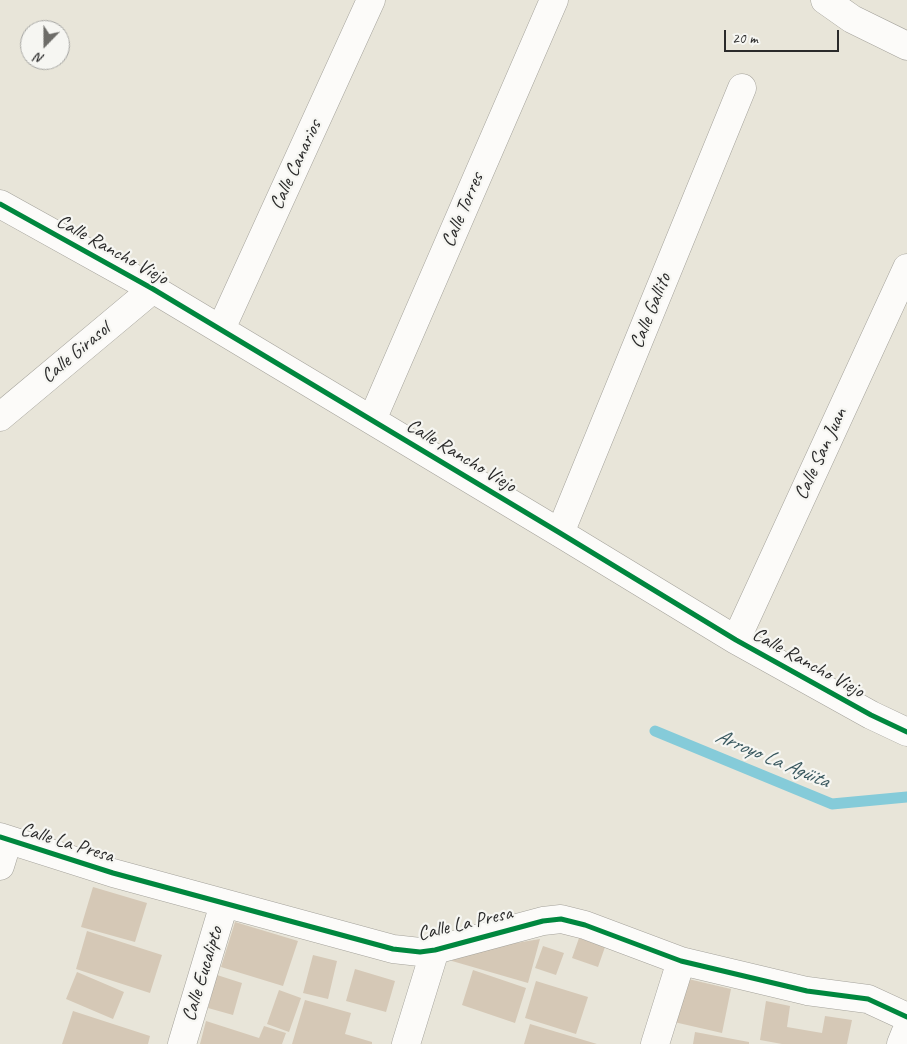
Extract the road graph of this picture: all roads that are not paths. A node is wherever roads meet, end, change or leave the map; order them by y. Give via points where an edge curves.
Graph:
1 (371, 0) edge
2 (554, 0) edge
3 (825, 0) edge
4 (907, 46) edge
5 (742, 88) dead end
6 (0, 204) edge
7 (907, 268) edge
8 (153, 289) junction
9 (221, 329) junction
10 (0, 417) edge
11 (372, 420) junction
12 (560, 533) junction
13 (736, 640) junction
14 (907, 732) edge
15 (4, 839) edge
16 (0, 866) edge
17 (224, 904) junction
18 (435, 950) junction
19 (681, 961) junction
20 (907, 1017) edge
21 (907, 1029) edge
22 (182, 1044) edge
23 (406, 1044) edge
24 (655, 1044) edge
25 (901, 1044) edge

1 - 9 street, Calle Canarios
2 - 11 street, Calle Torres
3 - 4 street
5 - 12 street, Calle Gallito
6 - 8 street, Calle Rancho Viejo
7 - 13 street, Calle San Juan
8 - 9 street, Calle Rancho Viejo
8 - 10 street, Calle Girasol
9 - 11 street, Calle Rancho Viejo
11 - 12 street, Calle Rancho Viejo
12 - 13 street, Calle Rancho Viejo
13 - 14 street, Calle Rancho Viejo
15 - 16 street
15 - 17 street, Calle La Presa
17 - 18 street, Calle La Presa via 393,949
17 - 22 street, Calle Eucalipto
18 - 19 street, Calle La Presa via 561,919 586,925
18 - 23 street
19 - 20 street, Calle La Presa via 807,990 868,999
19 - 24 street
21 - 25 street

